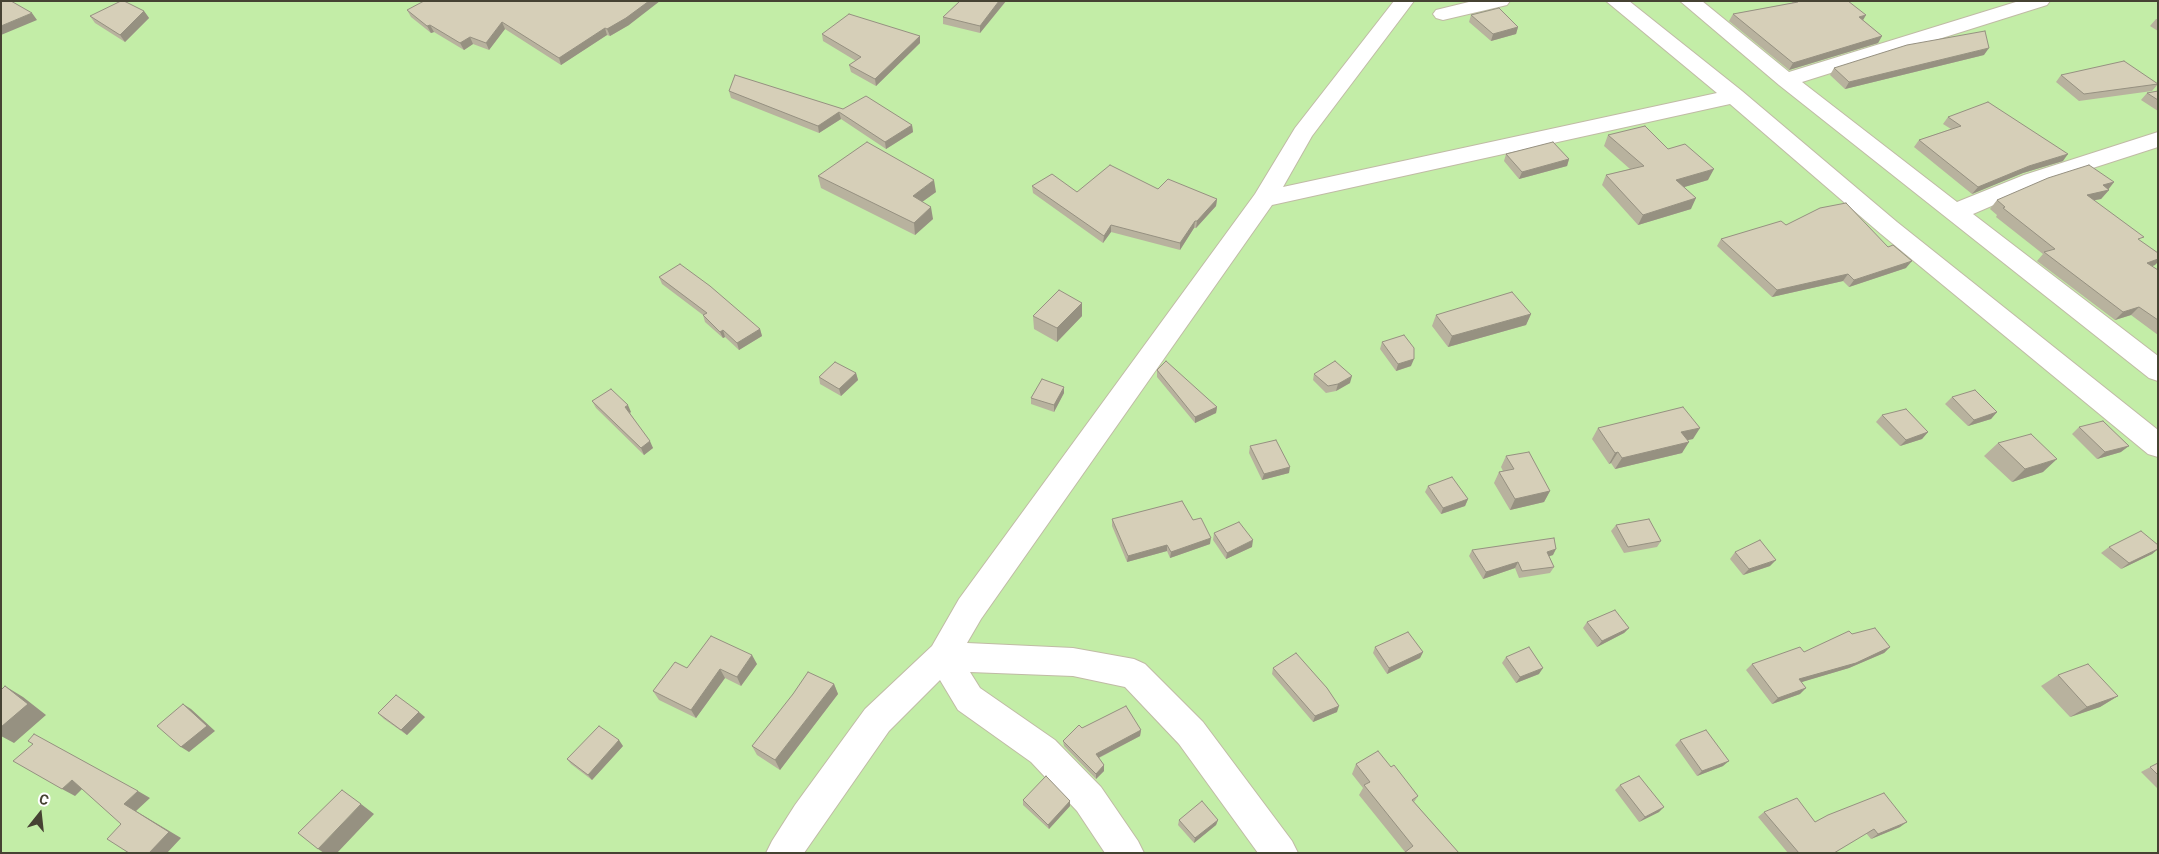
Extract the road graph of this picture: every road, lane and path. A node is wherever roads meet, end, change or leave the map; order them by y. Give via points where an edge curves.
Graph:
1 (1404, 1) edge
2 (1500, 1) edge
3 (1616, 1) edge
4 (1690, 1) edge
5 (2040, 1) edge
6 (1443, 14) dead end
7 (1786, 80) junction
8 (1734, 96) junction
9 (2158, 139) edge
10 (1264, 199) junction
11 (1955, 212) junction
12 (2158, 371) edge
13 (2158, 446) edge
14 (943, 656) junction
15 (784, 853) edge
16 (1126, 853) edge
17 (1280, 853) edge

1 - 10 street via 1303,133
2 - 6 street
3 - 8 street
4 - 7 street
5 - 7 street
7 - 11 street
8 - 10 street
8 - 13 street via 1889,228
9 - 11 street via 2032,180
10 - 14 street via 970,609
11 - 12 street
14 - 15 street via 877,720
14 - 16 street via 969,699 1043,751 1089,799
14 - 17 street via 1073,662 1134,674 1191,734

